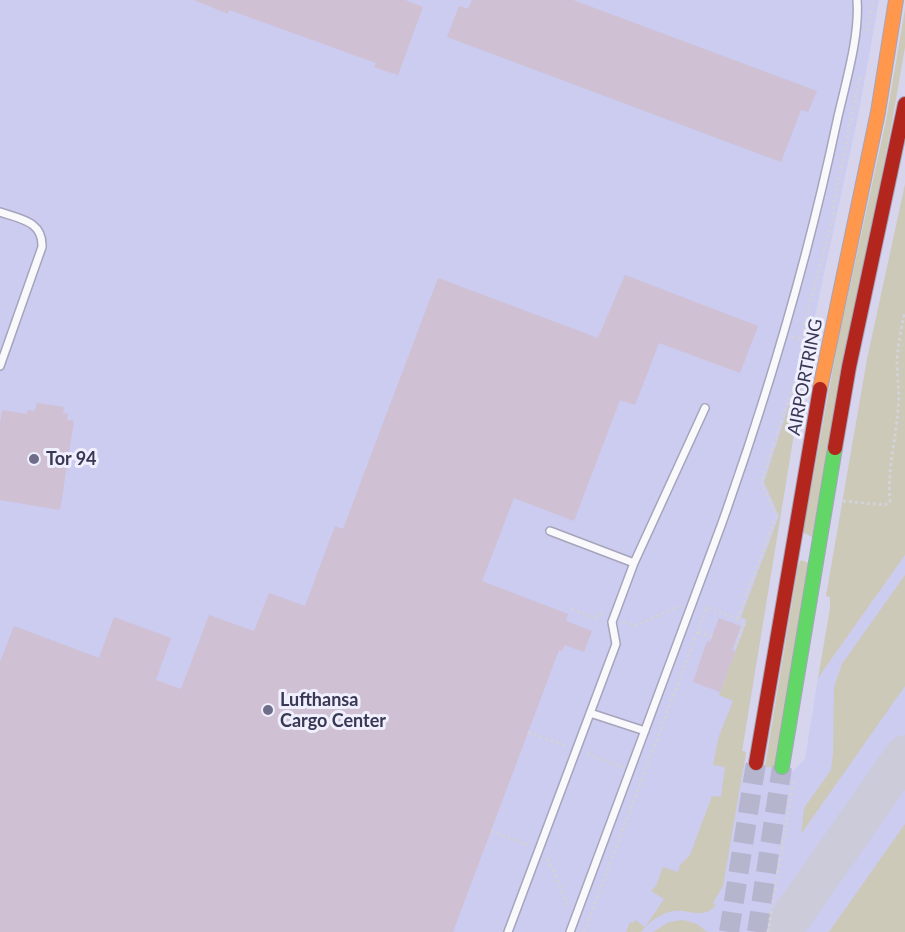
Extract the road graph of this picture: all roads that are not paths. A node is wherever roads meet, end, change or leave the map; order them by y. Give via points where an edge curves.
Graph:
1 (856, 0) edge
2 (896, 0) edge
3 (905, 104) edge
4 (0, 212) edge
5 (0, 366) edge
6 (705, 408) dead end
7 (550, 531) dead end
8 (634, 563) junction
9 (590, 713) junction
10 (645, 731) junction
11 (756, 763) tunnel mouth
12 (782, 767) tunnel mouth
13 (508, 932) edge
14 (570, 932) edge

1 - 10 lane via 849,64 824,183 784,335 747,451
2 - 11 street, AIRPORTRING via 878,112 814,420
3 - 12 street via 849,367
4 - 5 lane via 31,224 42,237 42,247
6 - 8 lane
7 - 8 lane
8 - 9 lane via 612,622 616,644
9 - 10 lane
9 - 13 lane
10 - 14 lane

